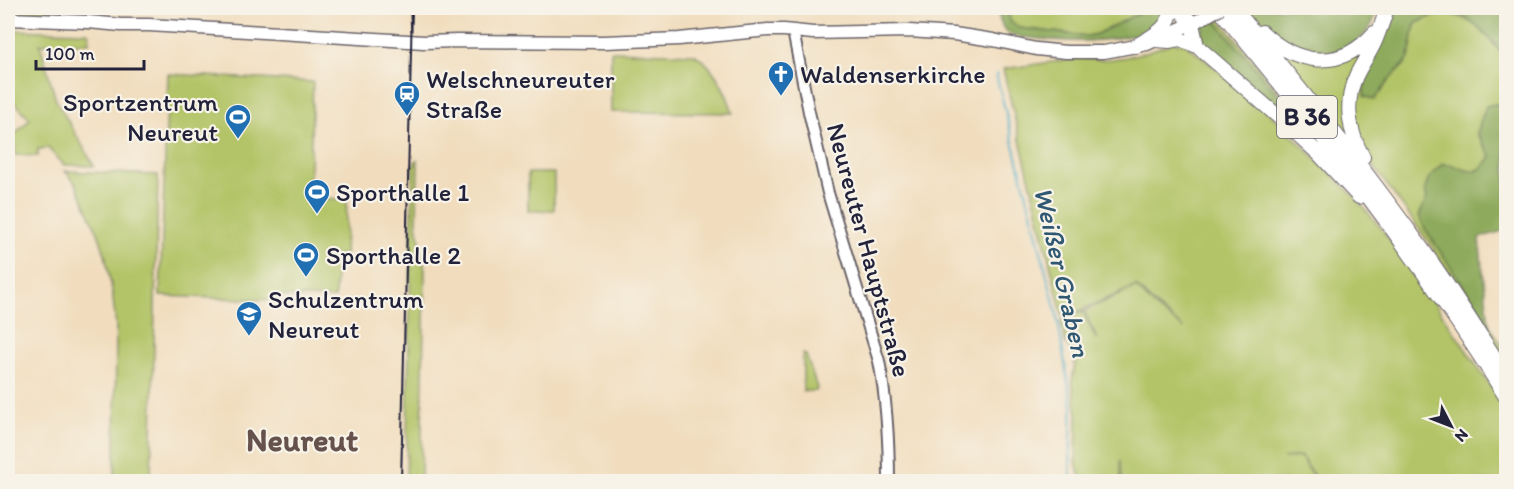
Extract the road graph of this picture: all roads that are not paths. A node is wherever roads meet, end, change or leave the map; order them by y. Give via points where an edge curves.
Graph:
1 (1172, 8) edge
2 (1179, 8) edge
3 (1220, 8) edge
4 (1386, 8) edge
5 (1238, 13) edge
6 (8, 19) edge
7 (1197, 21) junction
8 (1381, 24) junction
9 (793, 31) junction
10 (1156, 40) junction
11 (1136, 46) junction
12 (1197, 46) junction
13 (1371, 179) junction
14 (1392, 229) junction
15 (1506, 375) edge
16 (1506, 397) edge
17 (889, 482) edge

1 - 11 highway via 1162,30
2 - 7 highway
3 - 7 main road, bridge
3 - 14 highway, B 36
4 - 8 highway
5 - 8 highway via 1288,52 1313,60 1331,59 1357,49
5 - 13 highway, B 36
6 - 9 main road via 424,42 607,42
7 - 10 main road
7 - 12 highway
8 - 13 highway, B 36 via 1356,78 1349,116
9 - 11 main road via 954,34 1066,52 1104,52
9 - 17 street, Neureuter Hauptstraße via 828,193 879,362 887,406
10 - 11 main road
10 - 12 highway via 1180,39
12 - 14 highway, B 36 via 1296,132
13 - 15 highway, B 36 via 1435,266
14 - 16 highway, B 36

